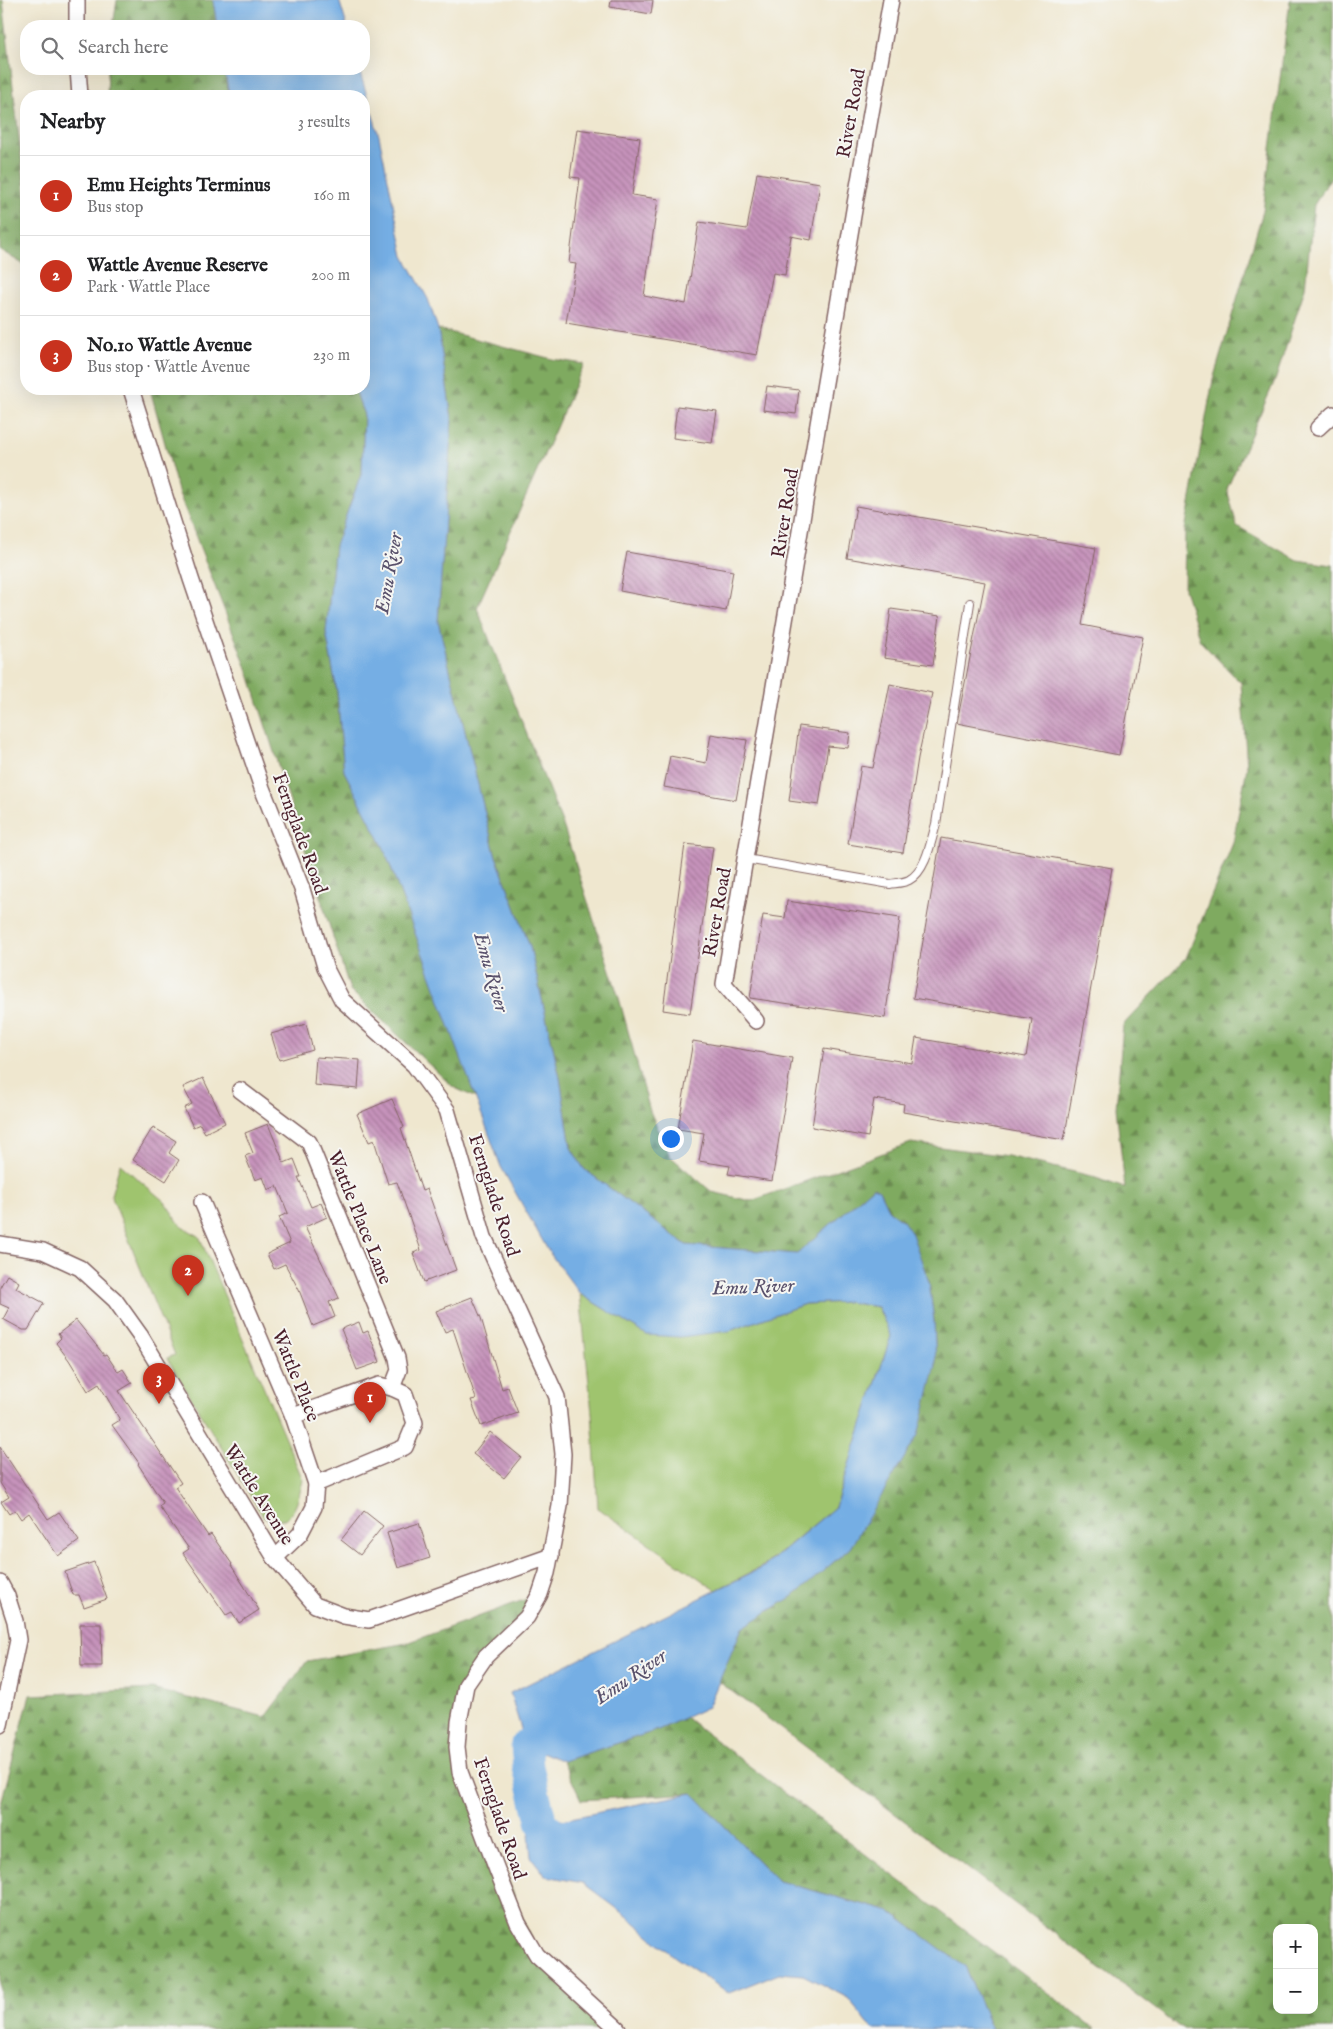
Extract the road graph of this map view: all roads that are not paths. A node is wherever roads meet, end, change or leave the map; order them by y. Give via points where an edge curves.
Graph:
1 (77, 0) edge
2 (891, 0) edge
3 (77, 20) edge
4 (78, 75) edge
5 (80, 90) edge
6 (133, 395) edge
7 (1333, 414) edge
8 (1318, 428) dead end
9 (970, 603) dead end
10 (746, 859) junction
11 (756, 1021) dead end
12 (240, 1090) dead end
13 (202, 1202) dead end
14 (0, 1244) edge
15 (392, 1388) junction
16 (293, 1416) junction
17 (316, 1484) junction
18 (551, 1556) junction
19 (275, 1558) junction
20 (0, 1583) edge
21 (0, 1725) edge
22 (618, 2029) edge

1 - 3 street
2 - 10 street, River Road
4 - 5 street
6 - 18 street, Fernglade Road via 262,788 302,889 324,968 342,1000 414,1065 447,1110 484,1237 557,1397 563,1454 560,1506
7 - 8 street
9 - 10 lane via 936,824 928,852 911,879 890,884
10 - 11 street, River Road via 724,984
12 - 15 street, Wattle Place Lane via 309,1142 397,1358 399,1370
13 - 16 street, Wattle Place
14 - 19 street, Wattle Avenue via 43,1251 80,1268 115,1300 140,1335
15 - 16 street via 380,1385
15 - 17 street via 405,1394 415,1423 405,1447
16 - 17 street, Wattle Place
17 - 19 street, Wattle Place via 314,1507 300,1534
18 - 19 street, Wattle Avenue via 369,1620 344,1616 315,1605
18 - 22 street, Fernglade Road via 540,1594 527,1617 486,1656 466,1685 458,1739 460,1772 518,1923 537,1955
20 - 21 street via 15,1620 18,1640

